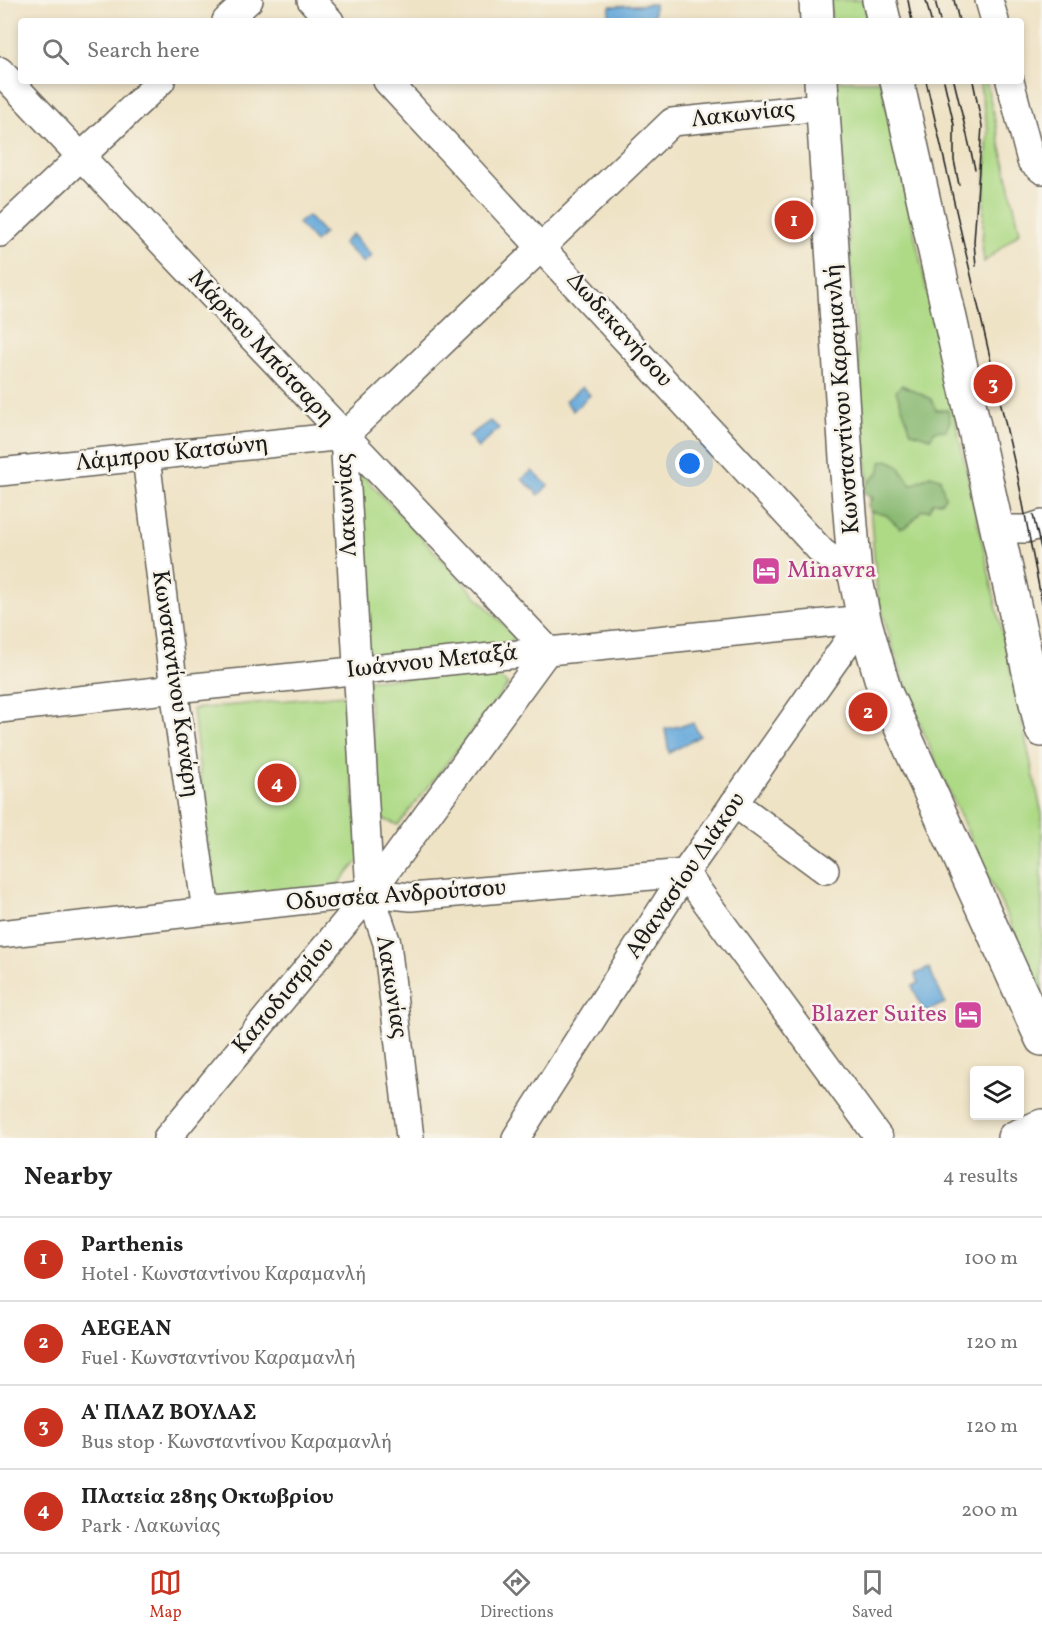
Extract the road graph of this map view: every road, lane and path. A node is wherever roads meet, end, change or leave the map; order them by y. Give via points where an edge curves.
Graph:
1 (249, 0) edge
2 (311, 0) edge
3 (816, 0) edge
4 (879, 0) edge
5 (989, 0) edge
6 (229, 18) edge
7 (327, 18) edge
8 (817, 18) edge
9 (883, 18) edge
10 (994, 18) edge
11 (0, 71) edge
12 (158, 84) edge
13 (390, 84) edge
14 (898, 84) edge
15 (1011, 84) edge
16 (822, 94) edge
17 (81, 155) junction
18 (1042, 170) edge
19 (0, 233) edge
20 (543, 247) junction
21 (344, 436) junction
22 (146, 456) junction
23 (0, 472) edge
24 (1042, 524) edge
25 (997, 529) junction
26 (855, 575) junction
27 (864, 619) junction
28 (548, 650) junction
29 (356, 670) junction
30 (174, 689) junction
31 (0, 709) edge
32 (1042, 730) edge
33 (734, 803) junction
34 (825, 870) dead end
35 (685, 873) junction
36 (370, 892) junction
37 (206, 911) junction
38 (0, 934) edge
39 (1042, 1040) edge
40 (1042, 1126) edge
41 (167, 1138) edge
42 (410, 1138) edge
43 (516, 1138) edge
44 (879, 1138) edge
45 (1014, 1138) edge

1 - 6 street
2 - 7 street
3 - 8 main road
4 - 9 main road
5 - 10 street
11 - 17 street, Μάρκου Μπότσαρη
12 - 17 street
13 - 20 street, Δωδεκανήσου
14 - 25 main road
15 - 18 street via 1031,161
16 - 20 street, Λακωνίας via 672,122
16 - 26 main road, Κωνσταντίνου Καραμανλή
17 - 19 street
17 - 21 street, Μάρκου Μπότσαρη
20 - 21 street, Λακωνίας
20 - 26 street, Δωδεκανήσου via 822,552
21 - 22 street, Λάμπρου Κατσώνη
21 - 28 street, Μάρκου Μπότσαρη
21 - 29 street, Λακωνίας
22 - 23 street, Λάμπρου Κατσώνη
22 - 30 street, Κωνσταντίνου Κανάρη
24 - 25 street via 1028,529
25 - 32 main road
26 - 27 main road, Κωνσταντίνου Καραμανλή
27 - 28 street, Ιωάννου Μεταξά
27 - 33 street, Αθανασίου Διάκου
27 - 39 main road, Κωνσταντίνου Καραμανλή via 885,692
28 - 29 street, Ιωάννου Μεταξά
28 - 36 street, Καποδιστρίου
29 - 30 street, Ιωάννου Μεταξά
29 - 36 street, Λακωνίας
30 - 31 street, Ιωάννου Μεταξά
30 - 37 street, Κωνσταντίνου Κανάρη
33 - 34 street
33 - 35 street, Αθανασίου Διάκου
35 - 36 street, Οδυσσέα Ανδρούτσου via 411,897
35 - 43 street, Αθανασίου Διάκου
35 - 44 street
36 - 37 street, Οδυσσέα Ανδρούτσου
36 - 41 street, Καποδιστρίου
36 - 42 street, Λακωνίας via 387,943
37 - 38 street, Οδυσσέα Ανδρούτσου
40 - 45 main road

